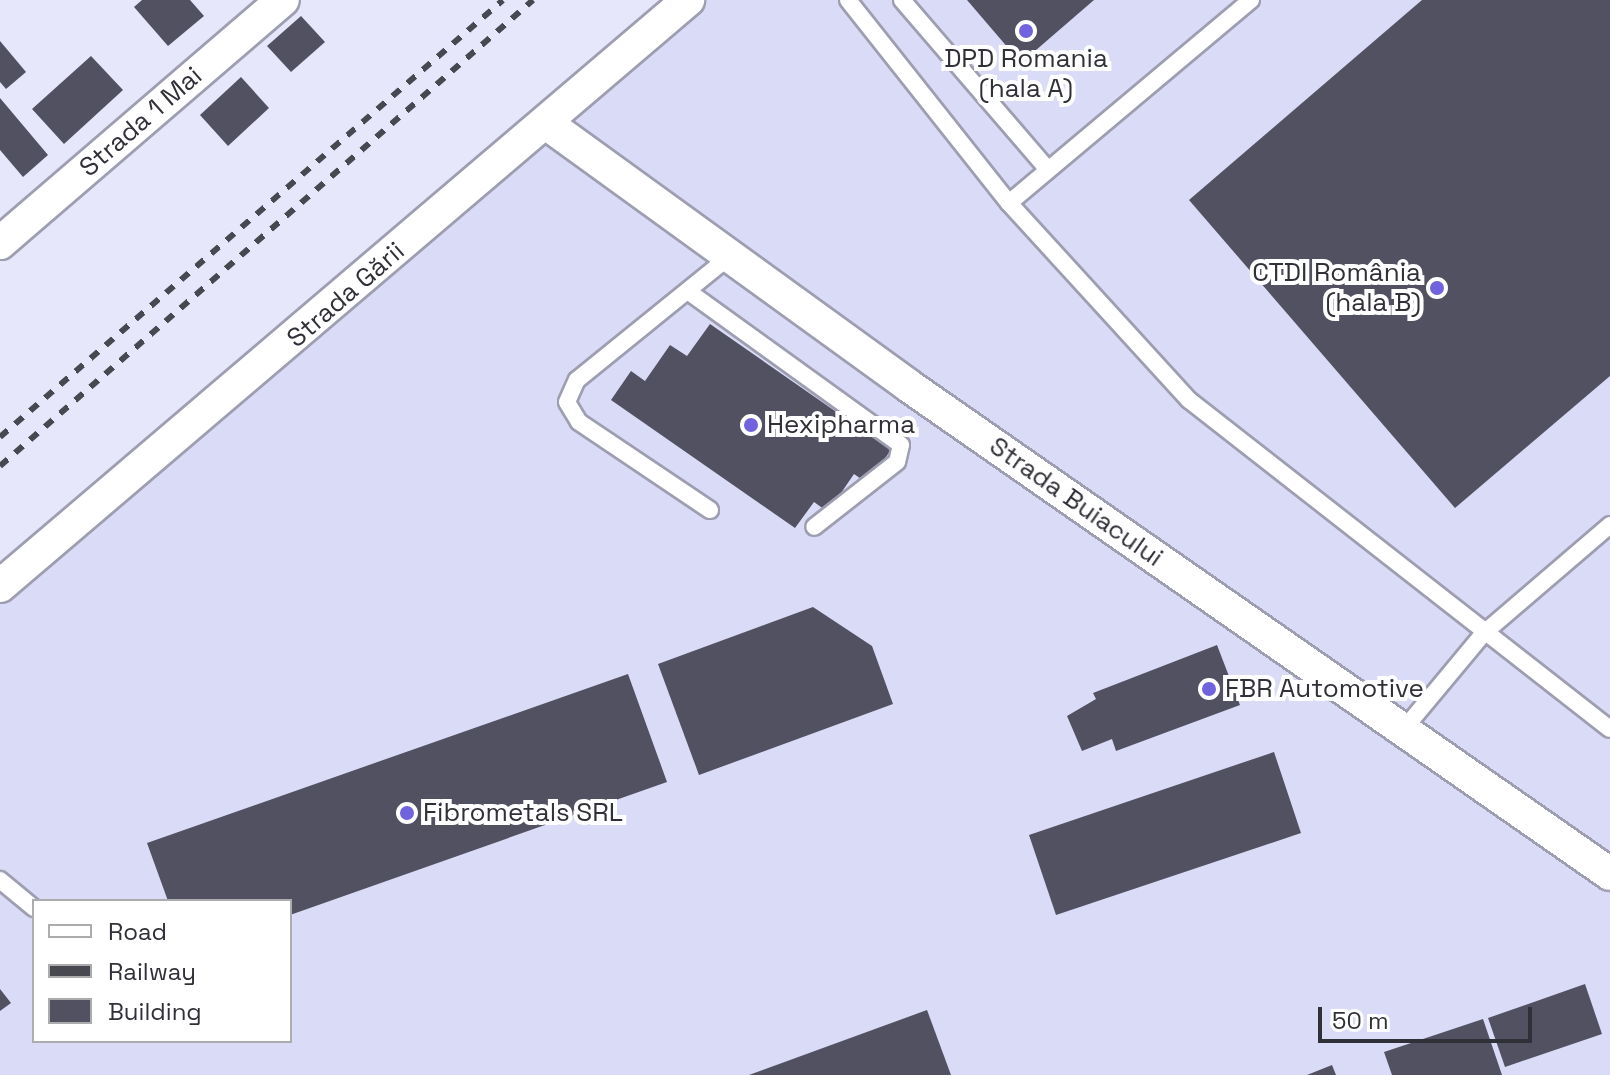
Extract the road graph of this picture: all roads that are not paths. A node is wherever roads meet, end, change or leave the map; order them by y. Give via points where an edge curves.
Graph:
1 (283, 0) edge
2 (688, 0) edge
3 (848, 0) edge
4 (902, 0) edge
5 (1251, 0) edge
6 (546, 123) junction
7 (1048, 170) junction
8 (1009, 203) junction
9 (0, 243) edge
10 (729, 257) junction
11 (689, 292) junction
12 (710, 510) dead end
13 (1610, 525) edge
14 (814, 527) dead end
15 (0, 586) edge
16 (1484, 633) junction
17 (1404, 729) junction
18 (1610, 729) edge
19 (1610, 874) edge
20 (0, 880) edge
21 (32, 906) edge

1 - 9 street, Strada 1 Mai
2 - 6 street, Strada Gării
3 - 8 lane
4 - 7 lane
5 - 7 lane
6 - 10 street, Strada Buiacului
6 - 15 street, Strada Gării
7 - 8 lane
8 - 16 lane via 1189,400
10 - 11 lane
10 - 17 street, Strada Buiacului
11 - 12 lane via 577,380 567,402 579,422
11 - 14 lane via 901,445 897,462
13 - 16 lane
16 - 17 lane
16 - 18 lane
17 - 19 street, Strada Buiacului
20 - 21 lane

